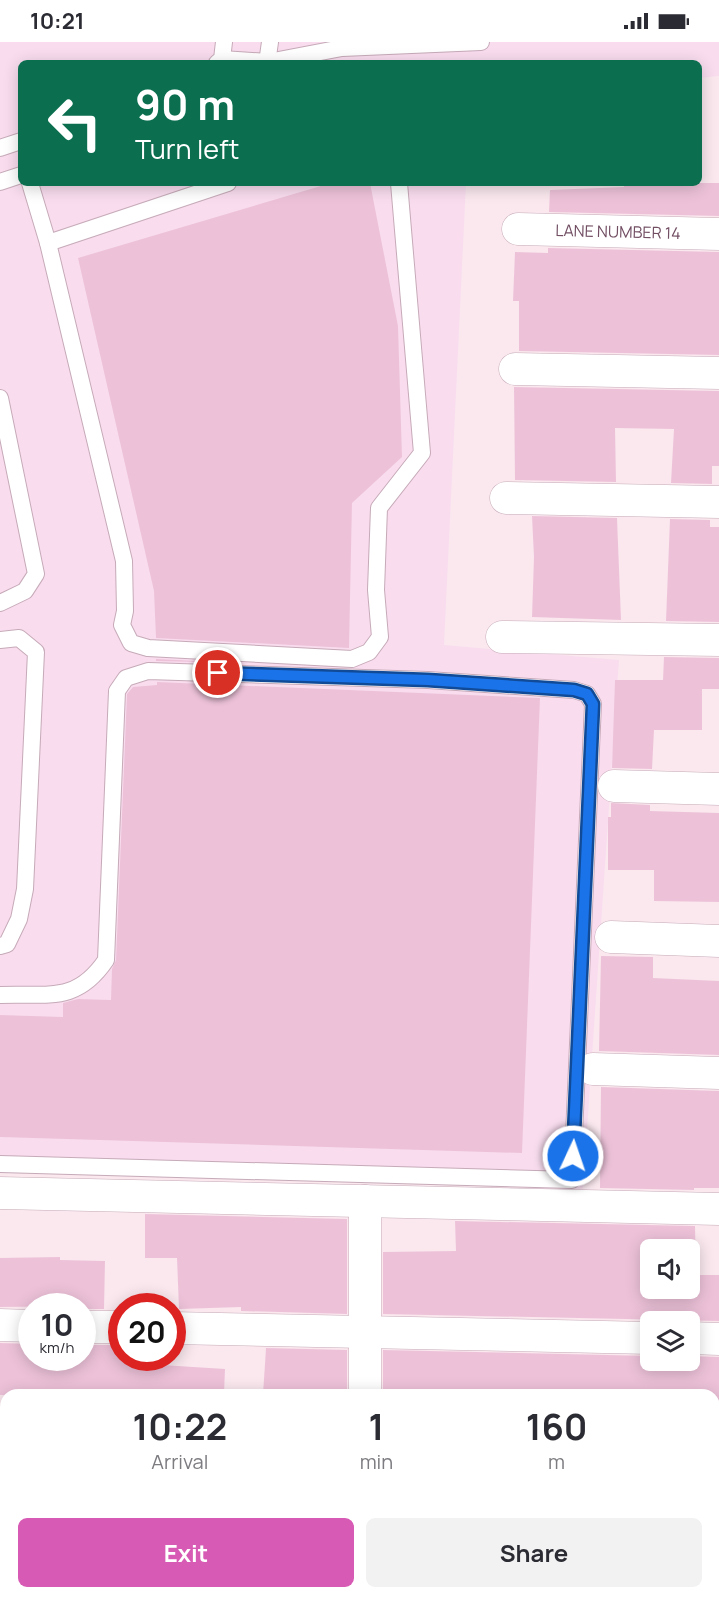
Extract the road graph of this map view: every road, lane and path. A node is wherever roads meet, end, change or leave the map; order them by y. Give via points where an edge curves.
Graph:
1 (224, 42) edge
2 (270, 42) edge
3 (481, 42) edge
4 (342, 45) edge
5 (220, 60) edge
6 (268, 60) edge
7 (277, 60) edge
8 (18, 142) edge
9 (0, 148) edge
10 (18, 176) edge
11 (0, 182) edge
12 (31, 186) edge
13 (219, 186) edge
14 (399, 186) edge
15 (518, 229) dead end
16 (719, 234) edge
17 (48, 243) junction
18 (515, 369) dead end
19 (719, 373) edge
20 (0, 398) edge
21 (506, 498) dead end
22 (719, 502) edge
23 (0, 603) edge
24 (502, 637) dead end
25 (0, 640) edge
26 (719, 640) edge
27 (614, 786) dead end
28 (719, 789) edge
29 (611, 937) dead end
30 (719, 941) edge
31 (0, 946) edge
32 (0, 995) edge
33 (593, 1069) dead end
34 (719, 1073) edge
35 (0, 1164) edge
36 (0, 1193) edge
37 (365, 1201) junction
38 (719, 1209) edge
39 (0, 1325) edge
40 (18, 1326) edge
41 (186, 1328) edge
42 (365, 1332) junction
43 (640, 1338) edge
44 (700, 1338) edge
45 (719, 1339) edge
46 (364, 1389) edge

1 - 5 lane
2 - 6 lane
3 - 4 lane
4 - 7 lane
8 - 9 lane
10 - 11 lane
12 - 17 lane
13 - 17 lane
14 - 17 lane via 422,453 379,508 376,590 380,637 369,652 352,659 148,648 131,643 122,625 124,561
15 - 16 street, LANE NUMBER 14
18 - 19 street
20 - 23 lane via 36,574 25,591
21 - 22 street
24 - 26 street
25 - 31 lane via 19,638 36,652 25,889 18,920 7,944
27 - 28 street
29 - 30 street
32 - 35 lane via 76,991 94,977 106,960 117,691 126,678 148,671 428,680 574,690 587,694 593,704 572,1180
33 - 34 street
36 - 37 street
37 - 38 street
37 - 42 street
39 - 40 street
41 - 42 street
42 - 43 street
42 - 46 street
44 - 45 street

